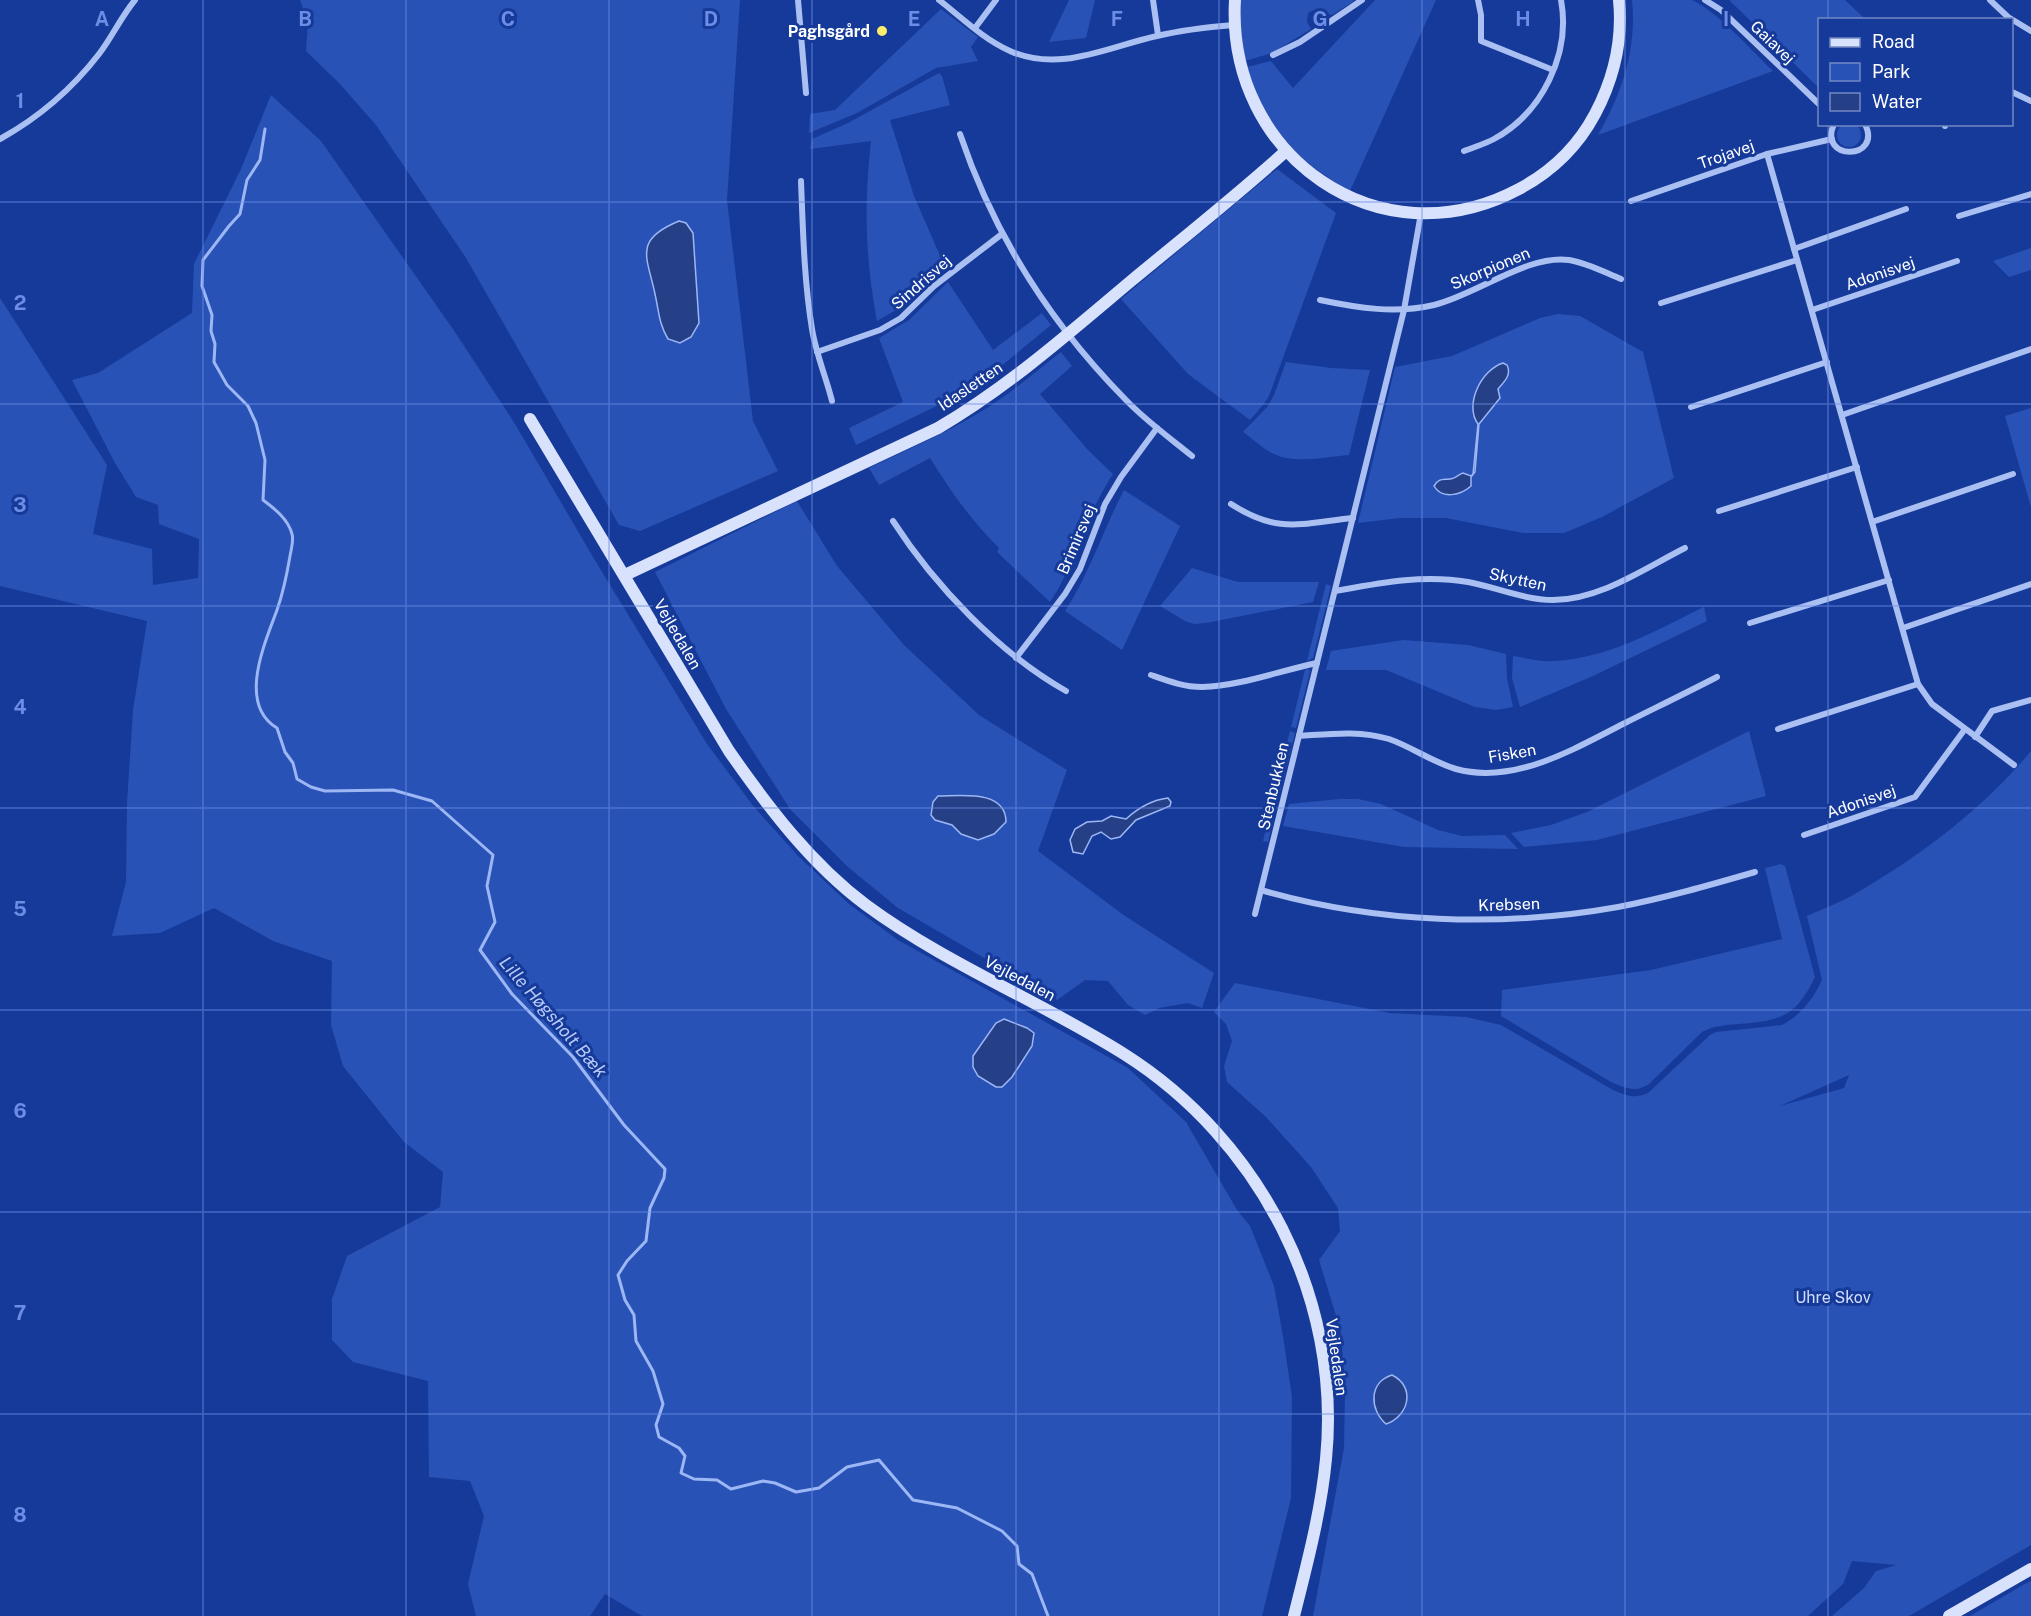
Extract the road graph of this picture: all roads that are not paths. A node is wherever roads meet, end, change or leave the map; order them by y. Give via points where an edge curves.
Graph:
1 (135, 0) edge
2 (798, 0) edge
3 (939, 0) edge
4 (996, 0) edge
5 (1153, 0) edge
6 (1235, 0) edge
7 (1362, 0) edge
8 (1478, 0) edge
9 (1562, 0) edge
10 (1619, 0) edge
11 (1706, 0) edge
12 (1990, 0) edge
13 (2010, 18) edge
14 (2013, 20) edge
15 (1234, 25) junction
16 (975, 28) junction
17 (2031, 31) edge
18 (1158, 35) junction
19 (1274, 55) dead end
20 (1553, 70) junction
21 (2013, 92) edge
22 (806, 93) dead end
23 (2031, 101) edge
24 (1818, 103) edge
25 (1834, 126) edge
26 (1865, 126) edge
27 (960, 134) dead end
28 (0, 139) edge
29 (1832, 139) junction
30 (1286, 151) junction
31 (1464, 151) dead end
32 (1767, 154) junction
33 (801, 181) dead end
34 (2031, 194) edge
35 (1630, 201) dead end
36 (1905, 209) dead end
37 (1421, 213) junction
38 (1959, 216) dead end
39 (1002, 234) junction
40 (1794, 249) junction
41 (1797, 260) junction
42 (1958, 261) dead end
43 (1621, 279) dead end
44 (1320, 300) dead end
45 (1661, 303) dead end
46 (1404, 310) junction
47 (1812, 310) junction
48 (1067, 334) junction
49 (2031, 350) edge
50 (817, 352) junction
51 (1827, 363) junction
52 (832, 400) dead end
53 (1691, 407) dead end
54 (1842, 415) junction
55 (530, 418) dead end
56 (1157, 428) junction
57 (1192, 456) dead end
58 (1857, 467) junction
59 (2013, 474) dead end
60 (1231, 504) dead end
61 (1719, 511) dead end
62 (1353, 518) junction
63 (893, 521) dead end
64 (1872, 522) junction
65 (1685, 548) dead end
66 (625, 575) junction
67 (1889, 580) junction
68 (2031, 584) edge
69 (1335, 591) junction
70 (1749, 623) dead end
71 (1903, 628) junction
72 (1016, 658) junction
73 (1317, 663) junction
74 (1152, 675) dead end
75 (1717, 677) dead end
76 (1918, 684) junction
77 (1066, 691) dead end
78 (2031, 700) edge
79 (1778, 729) dead end
80 (1965, 729) junction
81 (1299, 735) junction
82 (1976, 736) junction
83 (2014, 765) dead end
84 (1804, 835) dead end
85 (1755, 872) dead end
86 (1261, 890) junction
87 (1255, 914) dead end
88 (2031, 1569) edge
89 (1294, 1616) edge
90 (1949, 1616) edge

1 - 28 street via 77,79 23,127
2 - 22 street
3 - 16 street
4 - 16 street
5 - 18 street
6 - 15 street
7 - 19 street
8 - 20 street via 1481,41
9 - 20 street via 1563,38
10 - 37 street via 1614,70 1590,123 1570,151 1530,183 1505,196 1450,212
11 - 24 street, Gaiavej
12 - 13 street
14 - 17 street
15 - 18 street
15 - 30 street via 1251,97
16 - 18 street via 1009,51 1047,60 1080,58
20 - 31 street via 1547,85 1523,117 1494,139
21 - 23 street
25 - 29 street
26 - 29 street via 1868,138 1863,148 1853,153 1841,151
27 - 39 street
29 - 32 street, Trojavej
30 - 37 street via 1310,173 1352,197 1383,208
30 - 48 street, Idasletten
32 - 35 street, Trojavej
32 - 40 street
33 - 50 street via 804,257
34 - 38 street
36 - 40 street
37 - 46 street, Stenbukken
39 - 48 street via 1028,280
39 - 50 street, Sindrisvej via 934,286 901,318 880,330
40 - 41 street
41 - 45 street
41 - 47 street
42 - 47 street, Adonisvej
43 - 46 street, Skorpionen via 1582,263 1549,260 1435,305
44 - 46 street via 1362,309
46 - 62 street, Stenbukken
47 - 51 street
48 - 56 street via 1119,393
48 - 66 street, Idasletten via 1010,381 938,428
49 - 54 street
50 - 52 street
51 - 53 street
51 - 54 street
54 - 58 street
55 - 66 street, Vejledalen
56 - 57 street
56 - 72 street, Brimirsvej via 1106,504 1080,569 1065,594
58 - 61 street
58 - 64 street
59 - 64 street
60 - 62 street via 1268,522 1299,526
62 - 69 street, Stenbukken
63 - 72 street via 953,597
64 - 67 street
65 - 69 street, Skytten via 1602,590 1553,600 1434,578
66 - 89 street, Vejledalen via 729,751 760,795 825,870 910,936 1089,1033 1158,1078 1220,1134 1263,1193 1288,1241 1313,1308 1328,1394 1321,1501
67 - 70 street
67 - 71 street
68 - 71 street
69 - 73 street, Stenbukken
71 - 76 street
72 - 77 street
73 - 74 street via 1200,687
73 - 81 street, Stenbukken
75 - 81 street, Fisken via 1564,754 1506,771 1456,769 1391,740 1367,734
76 - 79 street
76 - 80 street via 1932,704
78 - 82 street via 1992,711
80 - 82 street
80 - 84 street, Adonisvej via 1915,796
81 - 86 street, Stenbukken
82 - 83 street
85 - 86 street, Krebsen via 1618,907 1529,918 1421,918 1353,910
86 - 87 street, Stenbukken
88 - 90 street

